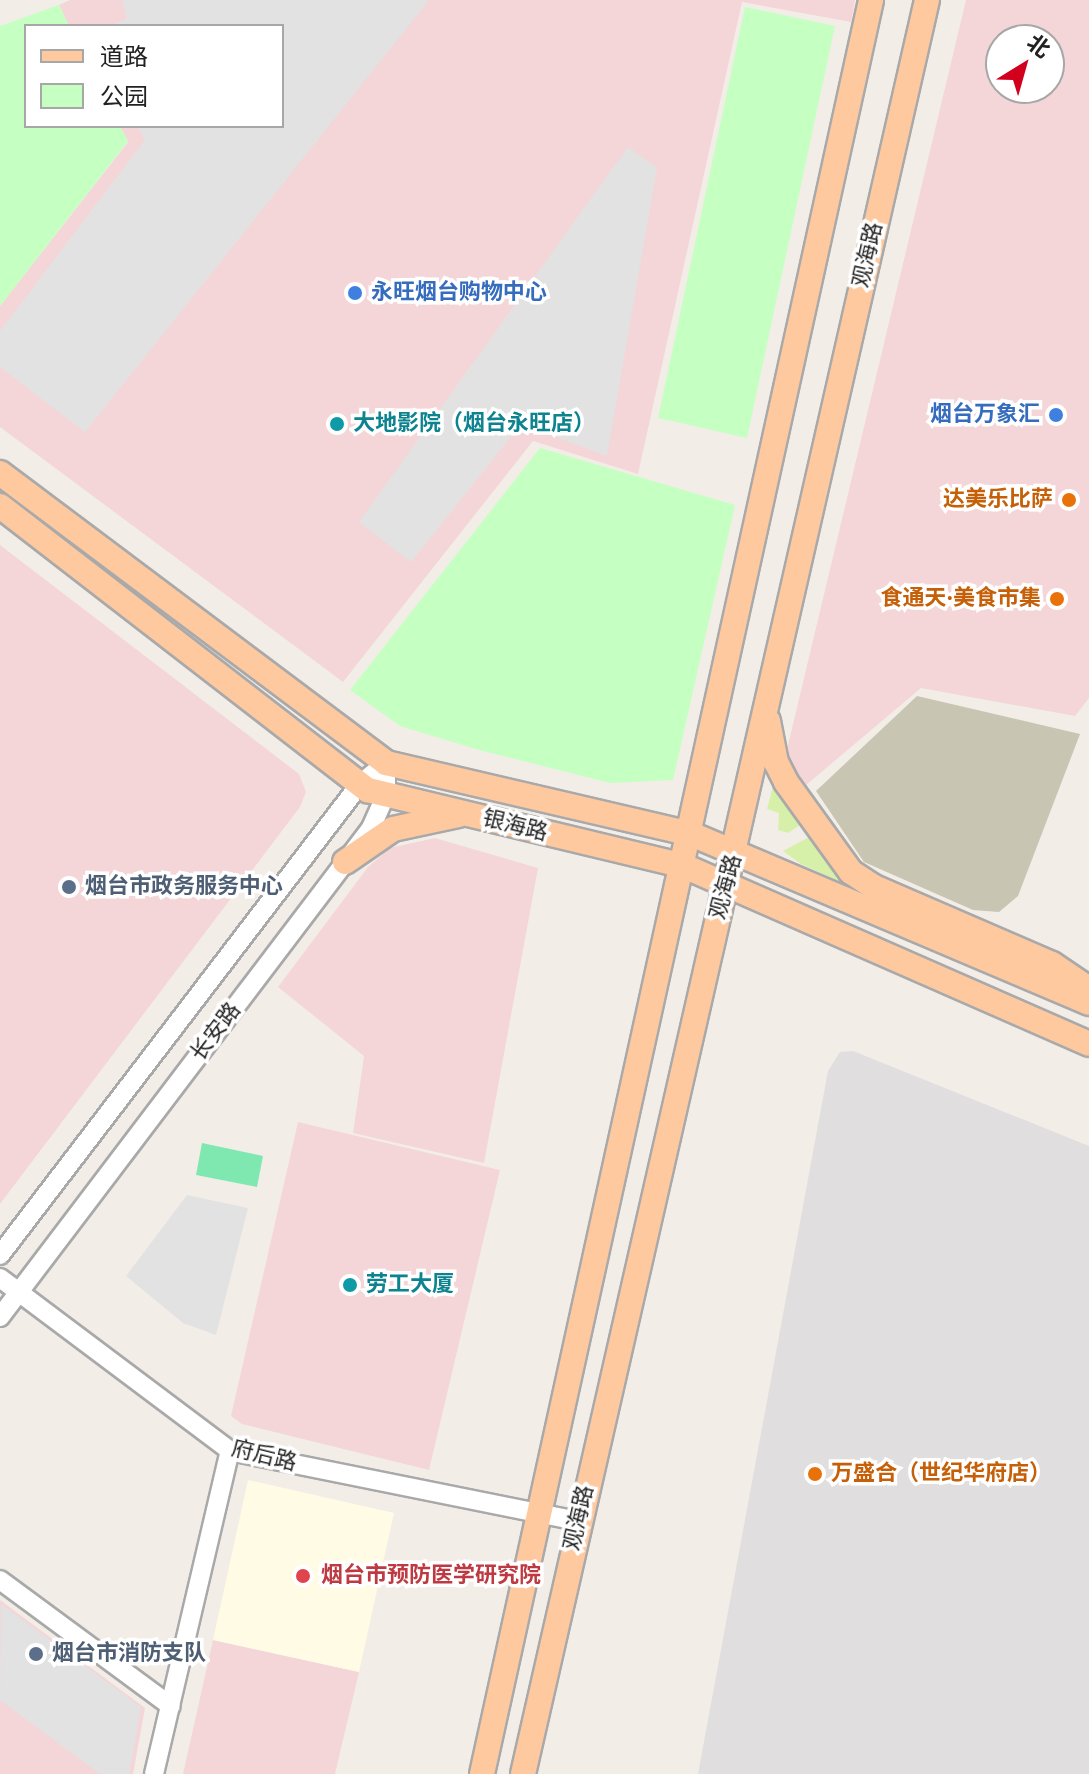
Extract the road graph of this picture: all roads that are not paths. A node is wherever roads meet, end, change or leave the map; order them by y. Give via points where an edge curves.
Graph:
1 (871, 0) edge
2 (927, 0) edge
3 (0, 473) edge
4 (0, 506) edge
5 (767, 691) junction
6 (386, 763) junction
7 (360, 784) junction
8 (386, 795) junction
9 (466, 814) junction
10 (691, 834) junction
11 (736, 850) junction
12 (345, 862) junction
13 (300, 863) junction
14 (684, 866) junction
15 (725, 883) junction
16 (328, 884) junction
17 (1089, 989) edge
18 (1089, 1003) edge
19 (1089, 1044) edge
20 (0, 1255) edge
21 (0, 1278) edge
22 (19, 1292) junction
23 (0, 1317) edge
24 (230, 1451) junction
25 (540, 1513) junction
26 (578, 1521) junction
27 (0, 1580) edge
28 (171, 1706) junction
29 (154, 1774) edge
30 (482, 1774) edge
31 (523, 1774) edge

1 - 10 main road, 观海路
2 - 5 main road, 观海路
3 - 6 main road, 银海路
4 - 7 main road, 银海路
5 - 11 main road, 观海路
5 - 17 main road via 776,762 851,872 874,887 1052,964
6 - 7 street
6 - 8 street, 长安路
6 - 10 main road, 银海路
7 - 8 main road, 银海路
7 - 13 street
8 - 9 main road, 银海路
8 - 12 street, 长安路 via 371,828
9 - 12 main road via 393,829
9 - 14 main road, 银海路
10 - 11 main road, 银海路
10 - 14 main road, 观海路
11 - 15 main road, 观海路
11 - 18 main road, 银海路
12 - 16 street, 长安路
13 - 16 street
13 - 20 street
14 - 15 main road, 银海路
14 - 25 main road, 观海路
15 - 19 main road, 银海路
15 - 26 main road, 观海路
16 - 22 street, 长安路
21 - 22 street, 府后路
22 - 23 street, 长安路
22 - 24 street, 府后路
24 - 25 street, 府后路
24 - 28 street
25 - 26 street, 府后路
25 - 30 main road, 观海路
26 - 31 main road, 观海路
27 - 28 street
28 - 29 street

